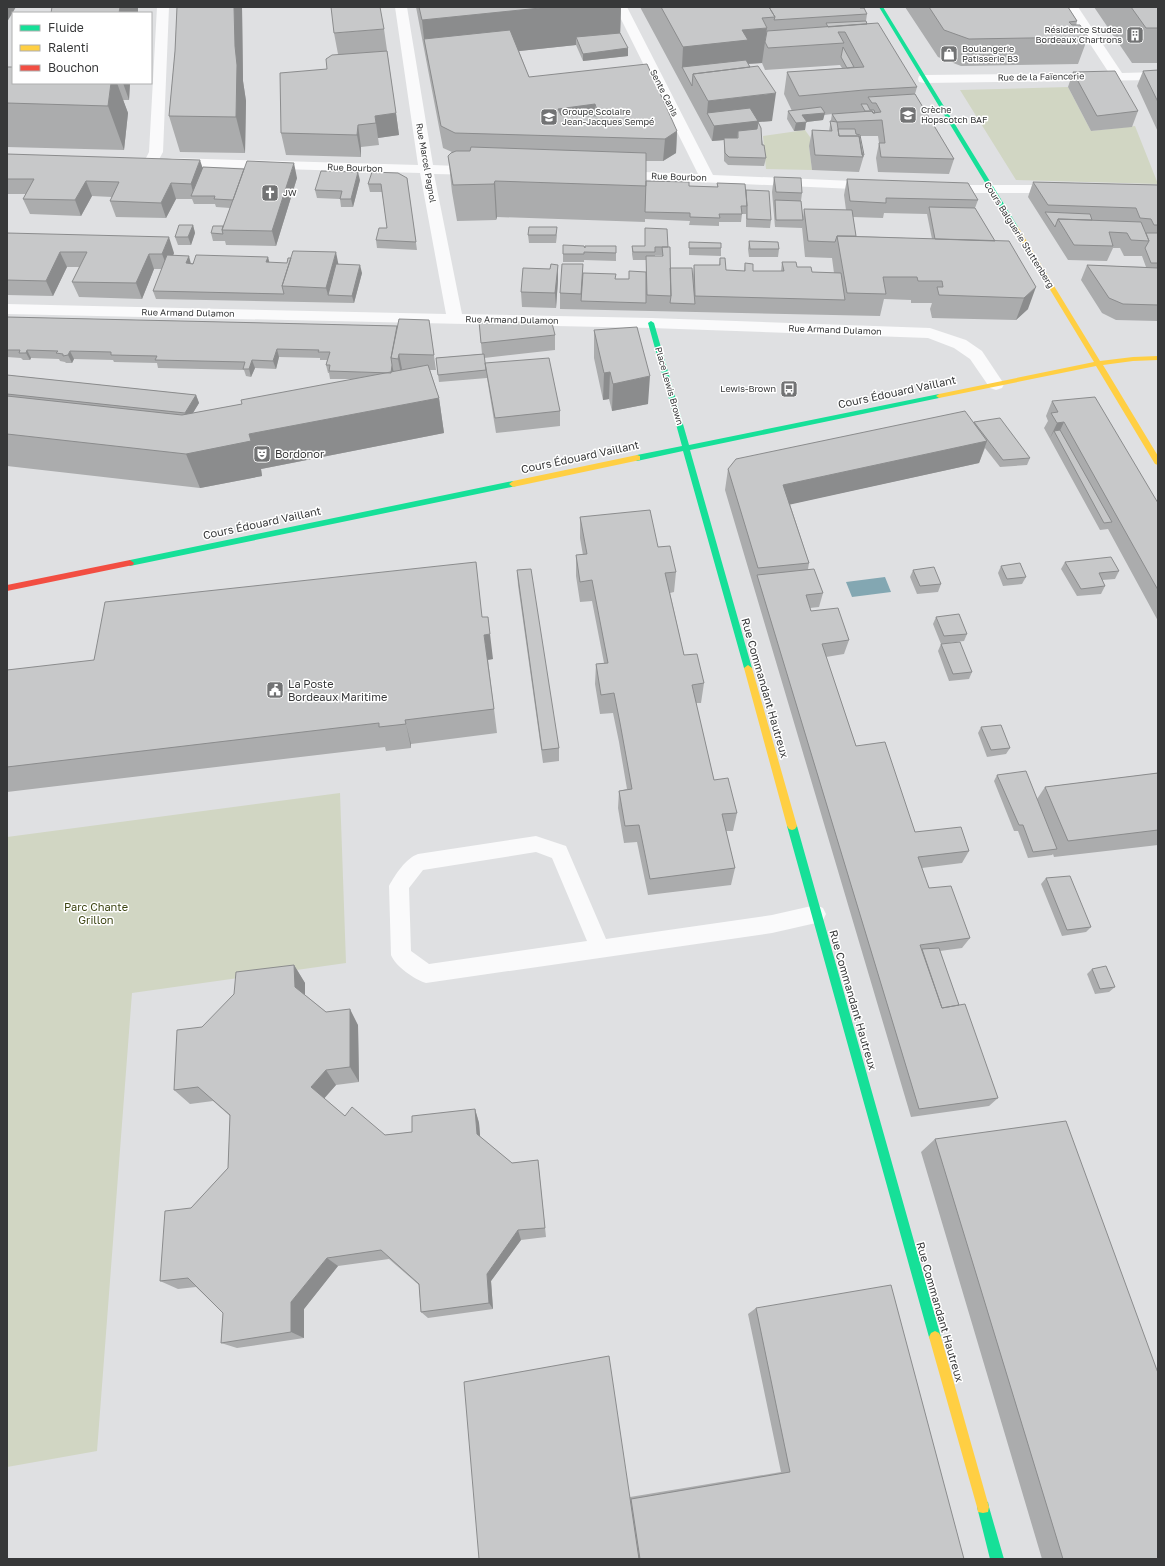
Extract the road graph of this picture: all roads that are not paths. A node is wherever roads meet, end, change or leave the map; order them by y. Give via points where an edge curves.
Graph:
1 (163, 7) edge
2 (401, 7) edge
3 (621, 7) edge
4 (881, 7) edge
5 (1072, 7) edge
6 (1118, 76) junction
7 (1158, 76) edge
8 (924, 79) junction
9 (136, 161) edge
10 (151, 162) junction
11 (426, 170) junction
12 (496, 172) edge
13 (604, 175) edge
14 (707, 178) junction
15 (887, 187) edge
16 (926, 188) edge
17 (990, 189) junction
18 (1074, 190) edge
19 (7, 309) edge
20 (455, 319) junction
21 (651, 324) junction
22 (1158, 358) edge
23 (1098, 363) junction
24 (996, 384) junction
25 (686, 448) junction
26 (1158, 462) edge
27 (7, 588) edge
28 (816, 914) junction
29 (600, 948) junction
30 (997, 1559) edge

1 - 10 street via 156,152
2 - 11 street, Rue Marcel Pagnol
3 - 14 street, Sente Canis
4 - 8 street, Cours Balguerie Stuttenberg
5 - 6 street
6 - 7 street, Rue de la Faïencerie
6 - 8 street, Rue de la Faïencerie
8 - 17 street, Cours Balguerie Stuttenberg
9 - 10 street, Rue Bourbon
10 - 11 street, Rue Bourbon
11 - 12 street, Rue Bourbon
11 - 20 street, Rue Marcel Pagnol
13 - 14 street, Rue Bourbon
14 - 15 street, Rue Bourbon
16 - 17 street
17 - 18 street
17 - 23 street, Cours Balguerie Stuttenberg
19 - 20 street, Rue Armand Dulamon
20 - 21 street, Rue Armand Dulamon
21 - 24 street, Rue Armand Dulamon via 930,333 960,344 976,355
21 - 25 street, Place Lewis Brown
22 - 23 street, Cours Édouard Vaillant
23 - 24 street, Cours Édouard Vaillant
23 - 26 street, Cours Balguerie Stuttenberg
24 - 25 street, Cours Édouard Vaillant
25 - 27 street, Cours Édouard Vaillant
25 - 28 street, Rue Commandant Hautreux
28 - 29 lane via 772,924
28 - 30 street, Rue Commandant Hautreux
29 - 29 lane via 426,974 401,955 399,886 418,862 536,844 559,852

